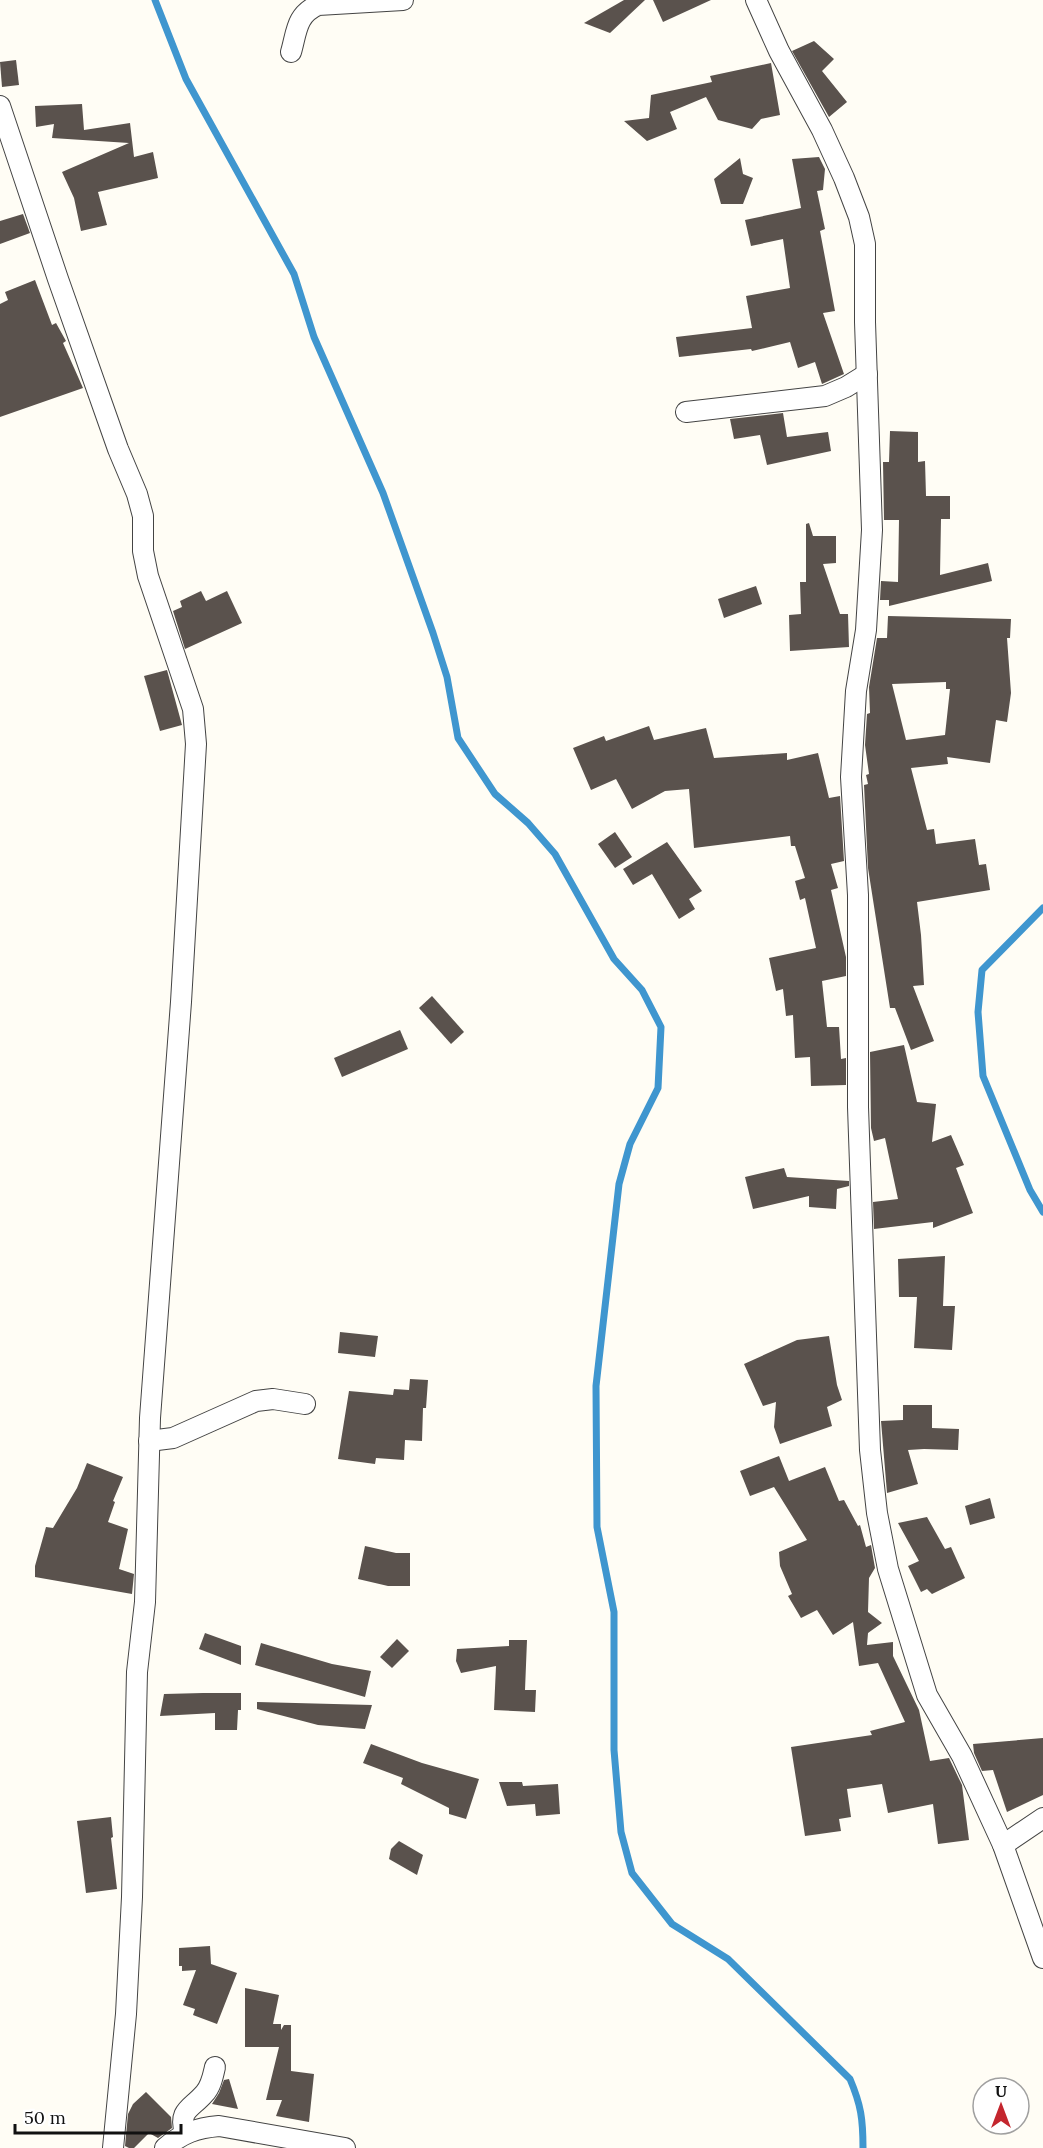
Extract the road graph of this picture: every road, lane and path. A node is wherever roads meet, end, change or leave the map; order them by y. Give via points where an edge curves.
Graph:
1 (403, 0) edge
2 (756, 0) edge
3 (291, 52) dead end
4 (0, 106) edge
5 (867, 374) junction
6 (686, 412) dead end
7 (305, 1404) dead end
8 (149, 1441) junction
9 (1043, 1818) edge
10 (1003, 1845) junction
11 (1043, 1958) edge
12 (215, 2067) dead end
13 (184, 2133) junction
14 (113, 2148) edge
15 (165, 2148) edge
16 (345, 2148) edge

1 - 3 street via 318,5 306,11 300,20
2 - 5 street via 778,51 822,130 859,217 865,244
4 - 8 street via 143,516 148,576 195,723 181,990
5 - 6 street via 825,396
5 - 10 street via 872,530 851,777 858,895 858,1107 870,1450 888,1569 927,1695 962,1756
7 - 8 street via 273,1398 256,1401 173,1438
8 - 14 street via 127,2002
9 - 10 street
10 - 11 street
12 - 13 street via 205,2093 184,2113
13 - 15 street
13 - 16 street via 219,2126

